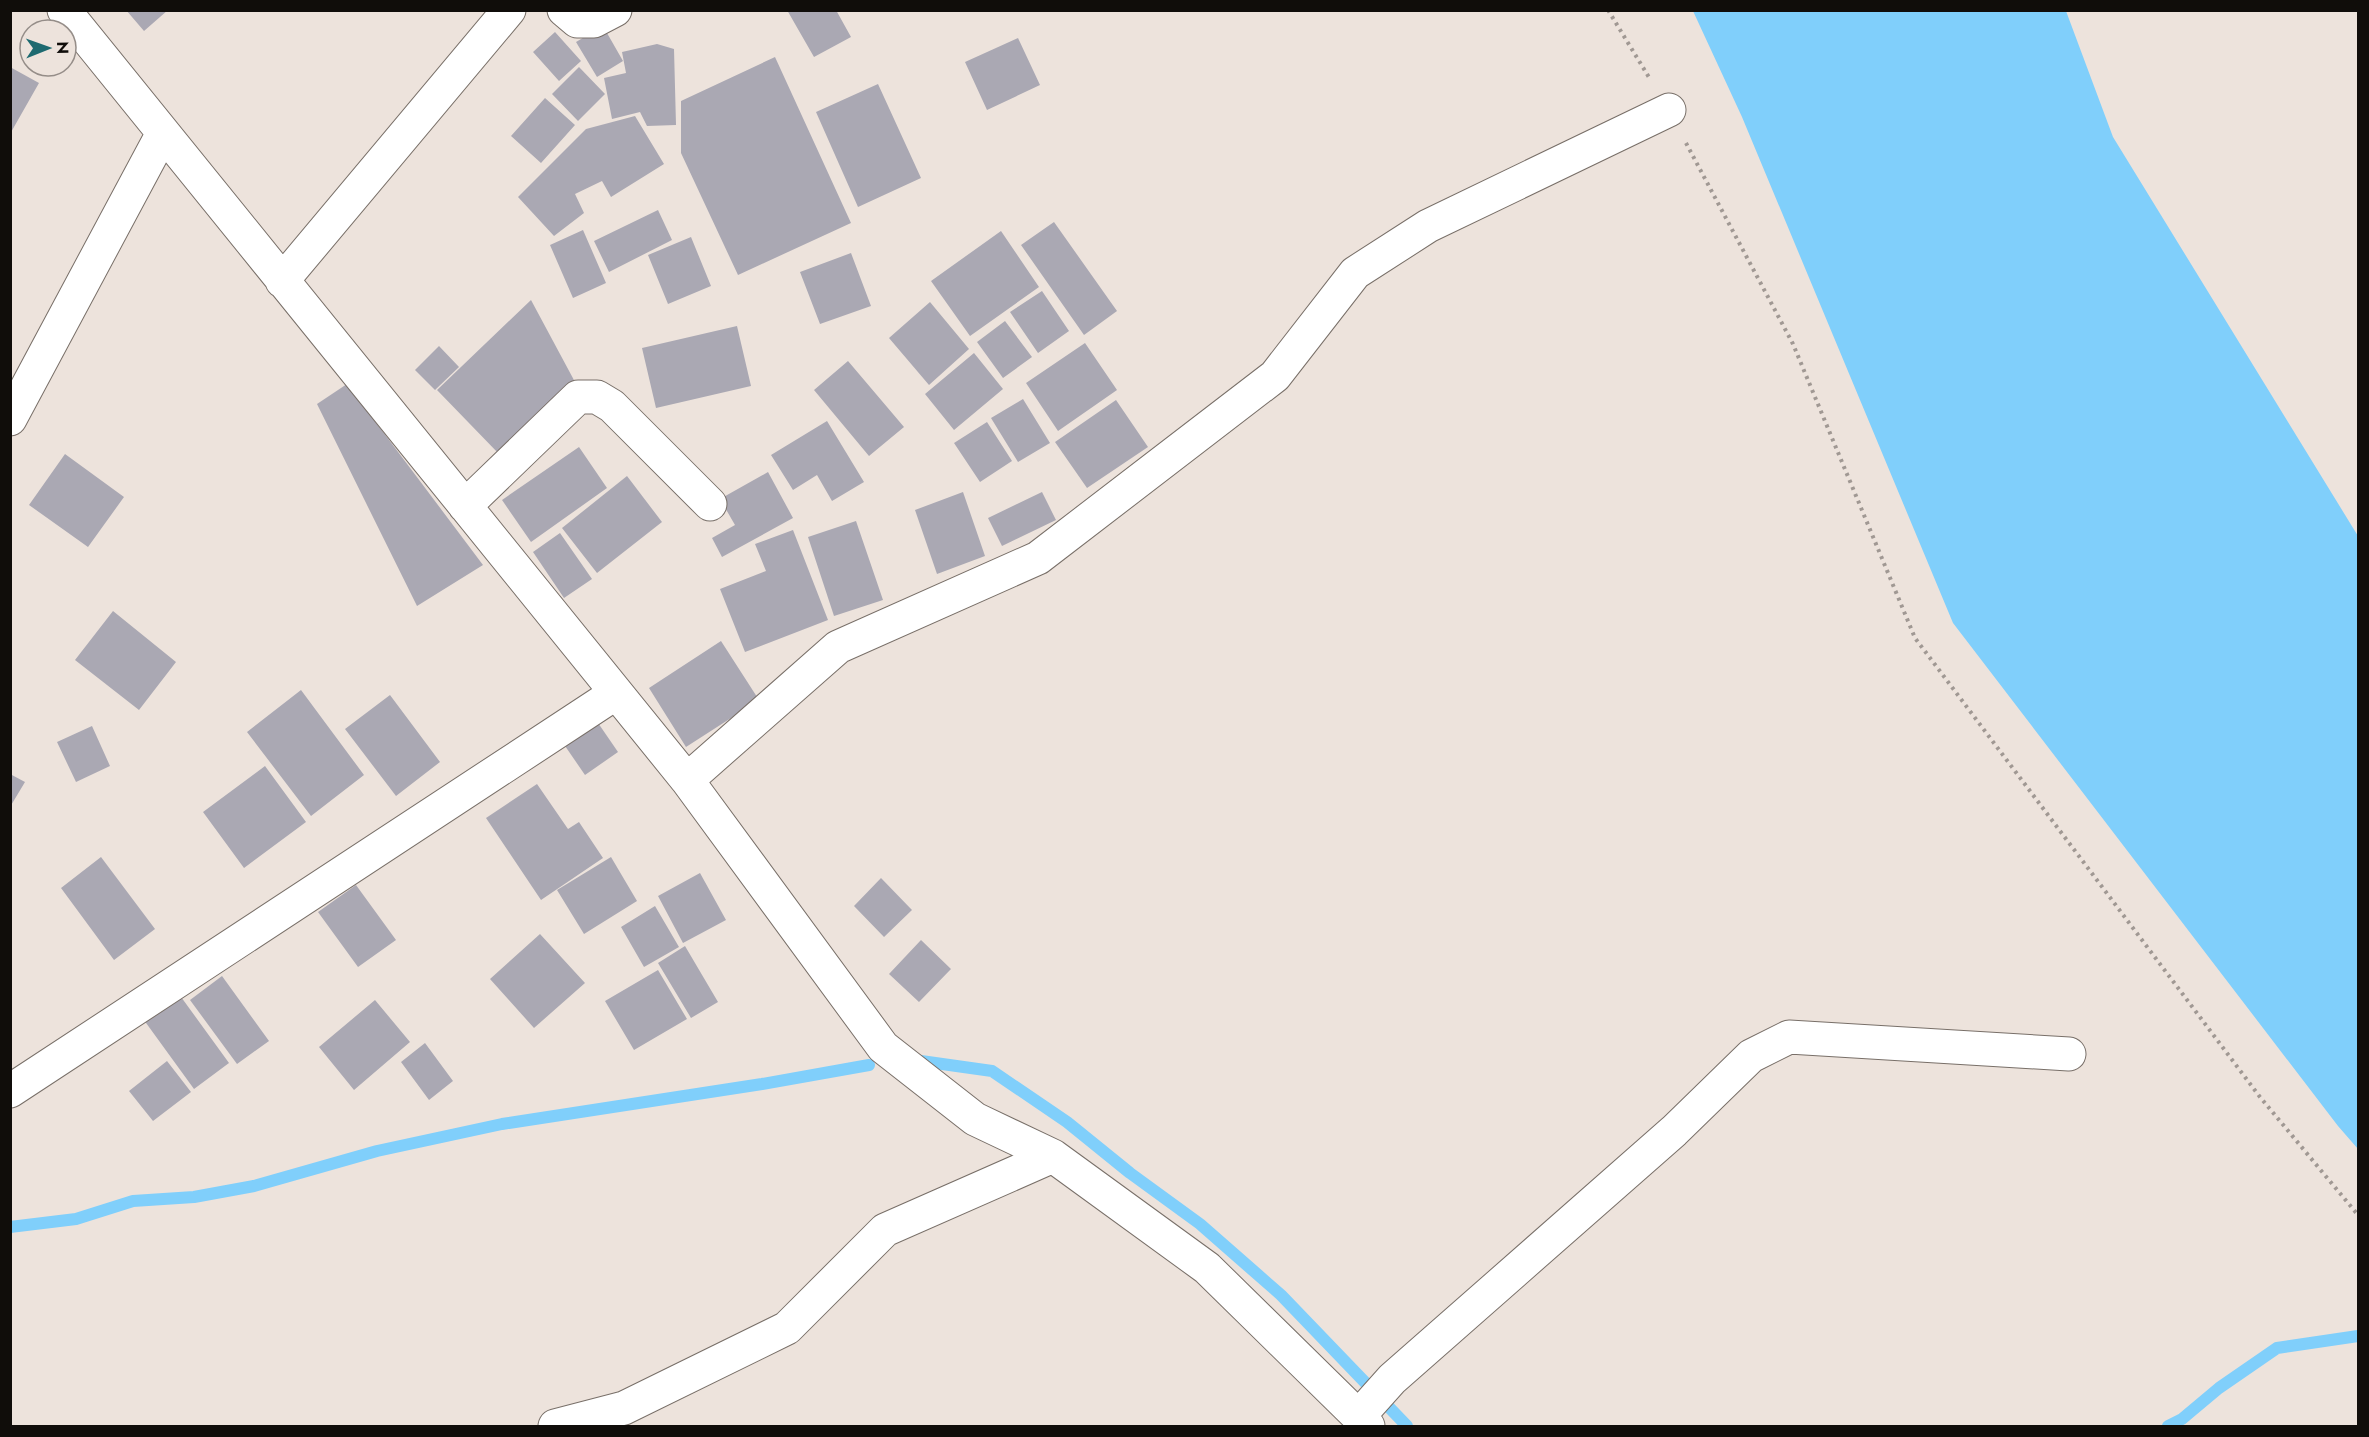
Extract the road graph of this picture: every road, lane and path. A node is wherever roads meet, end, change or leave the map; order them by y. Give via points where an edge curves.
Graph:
1 (64, 10) edge
2 (508, 10) edge
3 (564, 10) edge
4 (615, 10) edge
5 (1608, 10) edge
6 (1669, 110) junction
7 (163, 133) junction
8 (282, 281) junction
9 (10, 419) edge
10 (710, 504) dead end
11 (465, 506) junction
12 (616, 693) junction
13 (687, 780) junction
14 (2069, 1054) dead end
15 (10, 1091) edge
16 (1053, 1156) junction
17 (2358, 1215) edge
18 (1373, 1406) edge
19 (555, 1426) edge

1 - 7 street
2 - 8 street
3 - 4 street via 577,21 594,21
5 - 6 path
6 - 13 street via 1428,226 1355,273 1275,376 1038,558 838,647
6 - 17 path via 1793,344 1915,638 2260,1097
7 - 8 street
7 - 9 street
8 - 11 street
10 - 11 street via 612,406 597,397 578,397
11 - 12 street
12 - 13 street
12 - 15 street
13 - 16 street via 883,1047 975,1119
14 - 18 street via 1789,1037 1751,1056
16 - 18 street via 1207,1269
16 - 19 street via 885,1230 787,1328 624,1408

